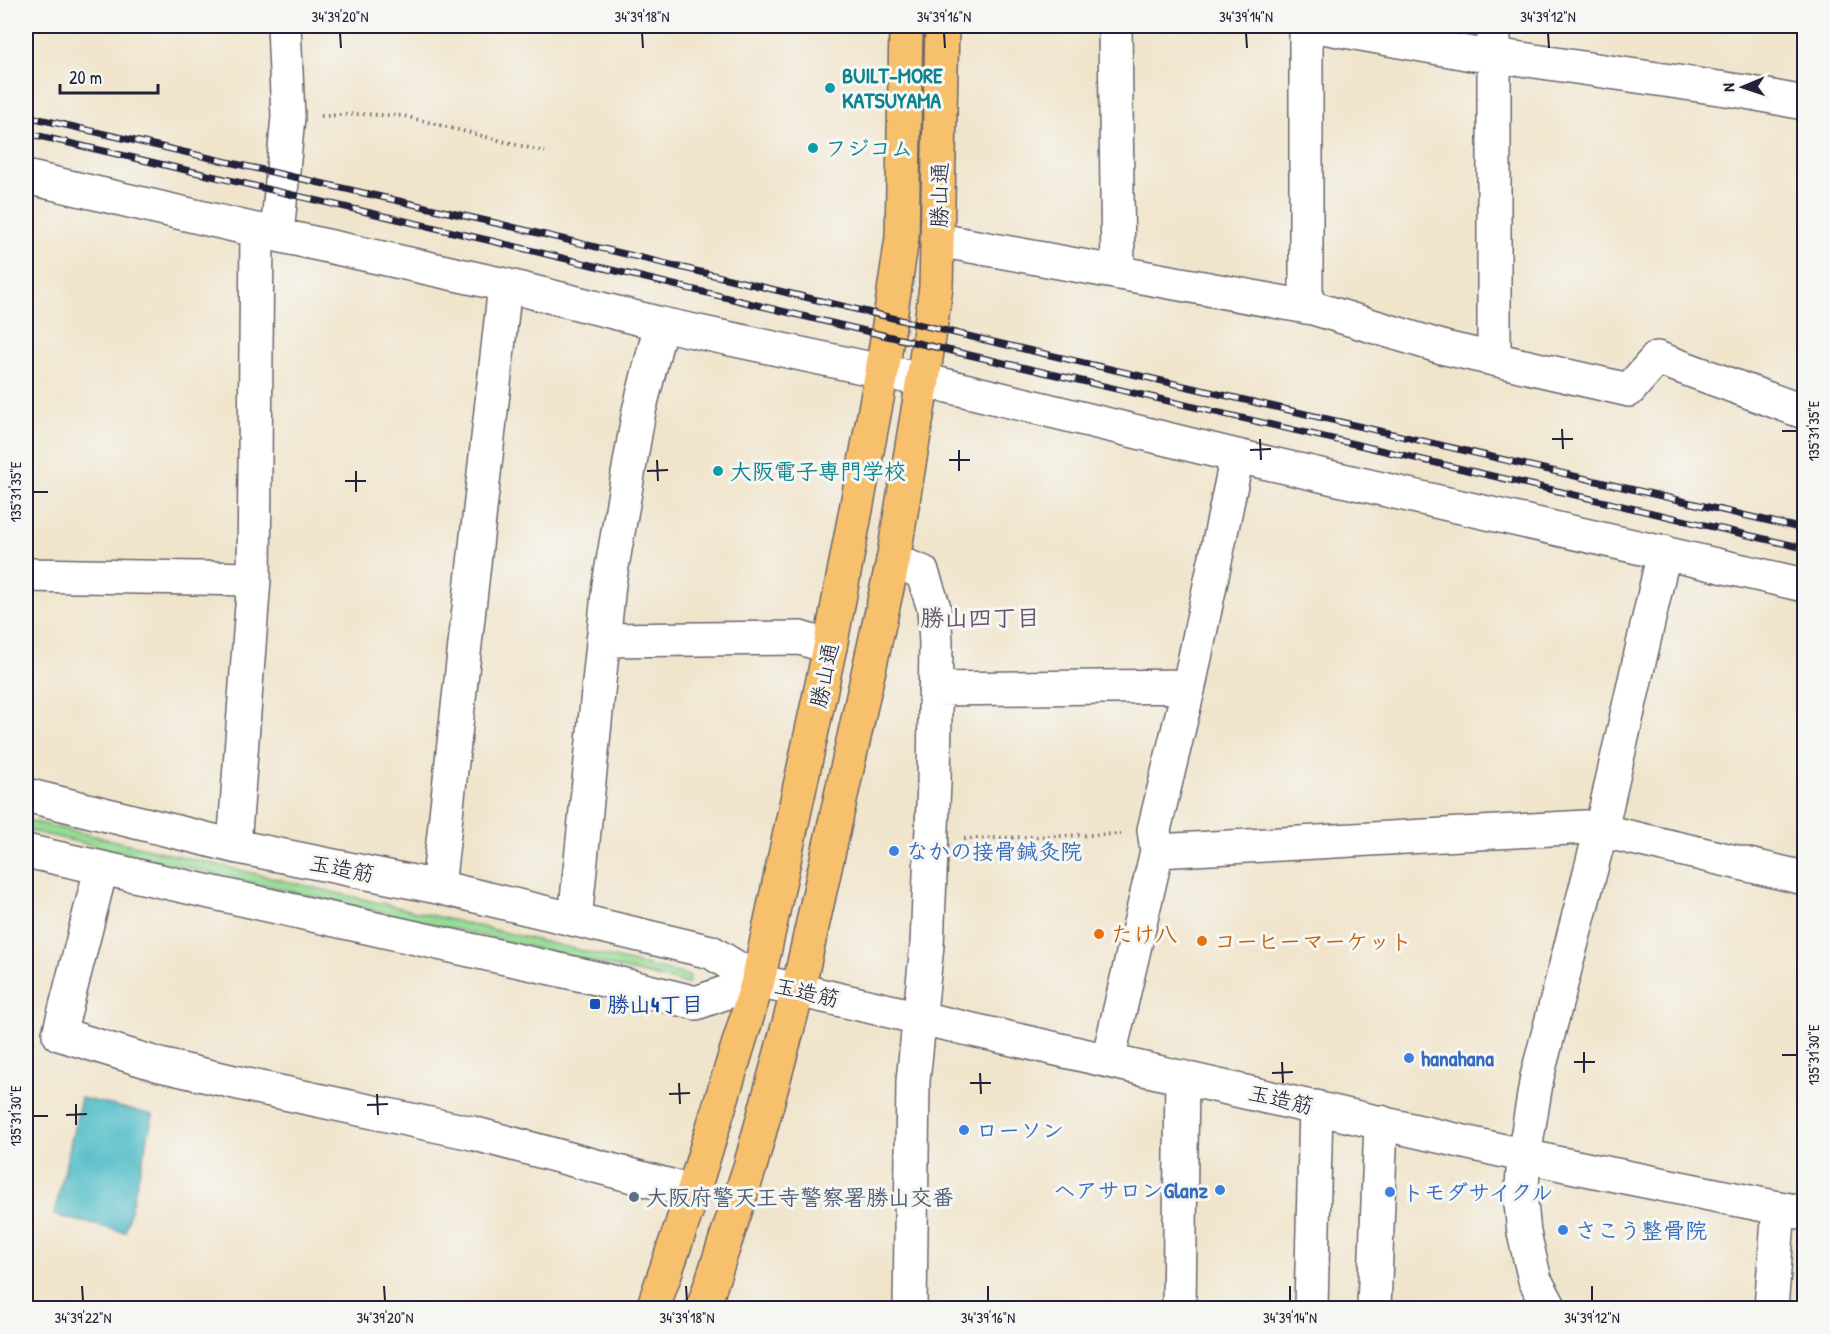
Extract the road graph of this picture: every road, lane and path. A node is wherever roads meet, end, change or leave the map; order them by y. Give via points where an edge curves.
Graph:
1 (284, 26) edge
2 (906, 26) edge
3 (942, 26) edge
4 (1115, 26) edge
5 (1306, 26) edge
6 (1317, 26) edge
7 (1494, 40) edge
8 (1804, 103) edge
9 (288, 117) junction
10 (545, 152) dead end
11 (26, 177) edge
12 (267, 233) junction
13 (938, 240) junction
14 (1118, 272) junction
15 (505, 285) junction
16 (1306, 307) junction
17 (661, 324) junction
18 (1494, 359) junction
19 (882, 372) junction
20 (923, 380) junction
21 (1804, 412) edge
22 (1237, 456) junction
23 (1664, 552) junction
24 (893, 561) junction
25 (26, 575) edge
26 (254, 579) junction
27 (1804, 585) edge
28 (603, 640) junction
29 (830, 647) junction
30 (1189, 686) junction
31 (935, 688) junction
32 (26, 795) edge
33 (1601, 830) junction
34 (933, 840) junction
35 (1156, 841) junction
36 (234, 846) junction
37 (26, 850) edge
38 (101, 869) junction
39 (1804, 878) edge
40 (438, 887) junction
41 (575, 918) junction
42 (758, 981) junction
43 (798, 990) junction
44 (920, 1019) junction
45 (1108, 1060) junction
46 (1182, 1077) junction
47 (1316, 1107) junction
48 (1381, 1122) junction
49 (1524, 1156) junction
50 (693, 1191) junction
51 (1792, 1211) edge
52 (653, 1308) edge
53 (703, 1308) edge
54 (910, 1308) edge
55 (1179, 1308) edge
56 (1311, 1308) edge
57 (1374, 1308) edge
58 (1551, 1308) edge
59 (1771, 1308) edge

1 - 9 street
2 - 19 main road, 勝山通 via 902,238
3 - 13 main road, 勝山通
4 - 14 street
5 - 16 street
6 - 7 street via 1472,54
7 - 8 street
7 - 18 street
9 - 10 path via 404,117
9 - 12 street
11 - 12 street
12 - 15 street
12 - 26 street
13 - 14 street
13 - 20 main road, 勝山通 via 936,287
14 - 16 street
15 - 17 street
15 - 40 street
16 - 18 street
17 - 19 street
17 - 28 street via 639,411
18 - 21 street via 1629,390 1658,358
19 - 20 street
19 - 29 main road, 勝山通
20 - 22 street
20 - 24 main road, 勝山通
22 - 23 street
22 - 30 street
23 - 27 street
23 - 33 street
24 - 31 street via 922,572 934,608
24 - 43 main road, 勝山通
25 - 26 street
26 - 36 street
28 - 29 street via 800,638
28 - 41 street
29 - 42 main road, 勝山通
30 - 31 street
30 - 35 street
31 - 34 street
32 - 36 street, 玉造筋
33 - 35 street via 1586,827
33 - 39 street
33 - 49 street via 1538,1077
34 - 35 path via 1107,835
34 - 44 street
35 - 45 street
36 - 40 street, 玉造筋
37 - 38 street, 玉造筋
38 - 42 street, 玉造筋 via 696,1003
38 - 50 street via 59,1034 160,1065 472,1133
40 - 41 street, 玉造筋
41 - 42 street, 玉造筋 via 711,952
42 - 43 street, 玉造筋
42 - 50 main road, 勝山通
43 - 44 street, 玉造筋
43 - 53 main road, 勝山通 via 750,1167
44 - 45 street, 玉造筋
44 - 54 street via 913,1081
45 - 46 street, 玉造筋
46 - 47 street, 玉造筋
46 - 55 street
47 - 48 street, 玉造筋
47 - 56 street
48 - 49 street, 玉造筋
48 - 57 street
49 - 51 street, 玉造筋
49 - 58 street via 1524,1233 1535,1280
50 - 52 main road, 勝山通
51 - 59 street

